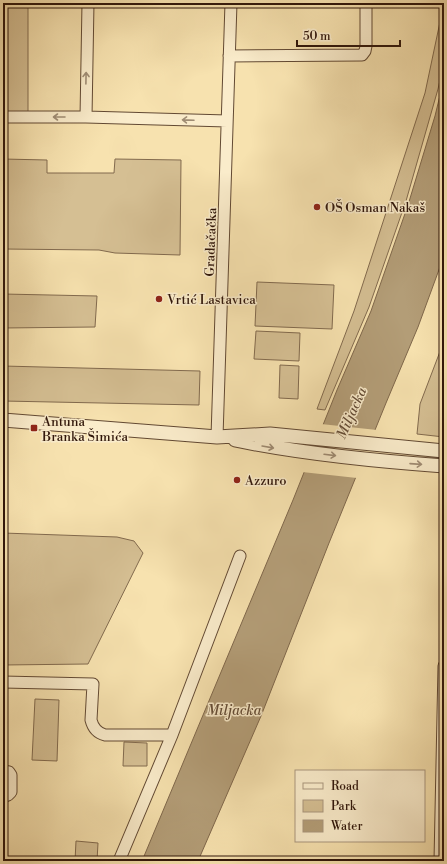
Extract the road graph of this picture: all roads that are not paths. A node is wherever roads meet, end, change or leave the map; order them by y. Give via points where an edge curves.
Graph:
1 (88, 3) edge
2 (231, 3) edge
3 (366, 3) edge
4 (229, 56) junction
5 (3, 117) edge
6 (86, 117) junction
7 (228, 121) junction
8 (3, 420) edge
9 (217, 436) junction
10 (444, 451) edge
11 (444, 466) edge
12 (240, 556) dead end
13 (444, 666) edge
14 (3, 682) edge
15 (172, 735) junction
16 (3, 770) edge
17 (3, 797) edge
18 (119, 861) edge
19 (440, 861) edge

6 -> 1 street
2 - 4 street, Gradačačka
3 - 4 street via 366,46 362,55
4 - 7 street, Gradačačka
6 -> 5 street
7 -> 6 street
7 - 9 street, Gradačačka
8 - 9 street
9 - 10 street via 270,434
9 -> 11 street via 291,450
12 - 15 street
13 - 19 street
14 - 15 street via 93,684 91,720 99,733
15 - 18 street
16 - 17 street via 11,775 11,792

